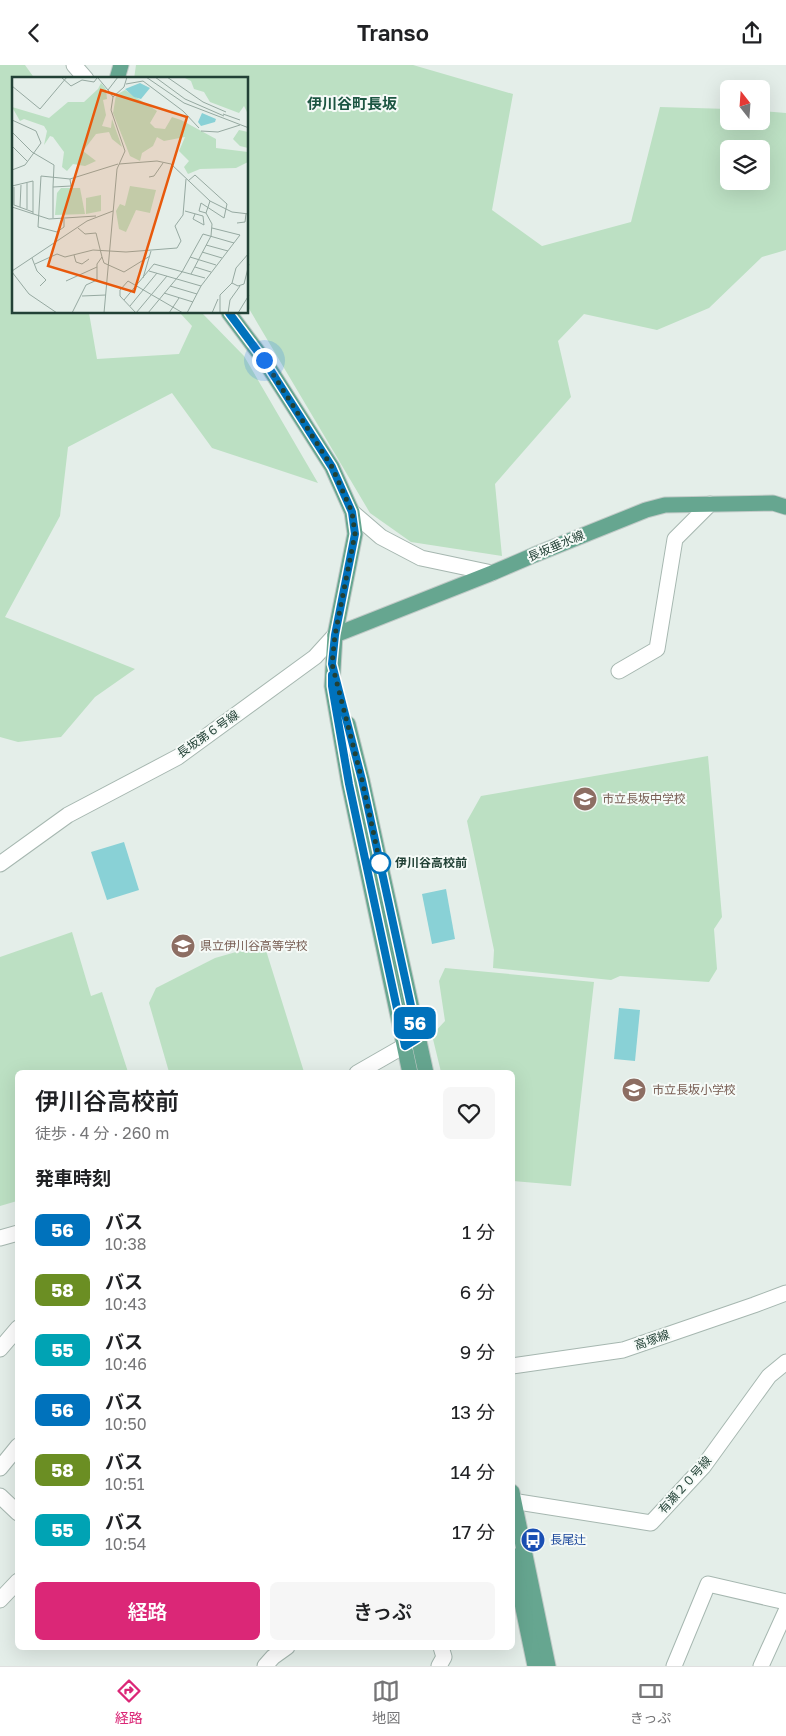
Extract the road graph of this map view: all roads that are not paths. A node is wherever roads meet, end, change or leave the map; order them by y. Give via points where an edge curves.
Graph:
1 (74, 65) edge
2 (84, 77) edge
3 (230, 314) edge
4 (710, 505) junction
5 (786, 507) edge
6 (352, 512) junction
7 (492, 573) junction
8 (335, 635) junction
9 (332, 664) junction
10 (619, 671) dead end
11 (0, 864) edge
12 (418, 1038) junction
13 (405, 1046) junction
14 (362, 1070) edge
15 (409, 1070) edge
16 (425, 1070) edge
17 (15, 1234) edge
18 (0, 1238) edge
19 (786, 1293) edge
20 (15, 1332) edge
21 (0, 1349) edge
22 (786, 1362) edge
23 (515, 1366) edge
24 (15, 1450) edge
25 (0, 1468) edge
26 (0, 1496) edge
27 (515, 1498) edge
28 (515, 1508) edge
29 (15, 1510) edge
30 (515, 1569) edge
31 (15, 1584) edge
32 (0, 1600) edge
33 (786, 1602) edge
34 (786, 1611) edge
35 (283, 1650) edge
36 (442, 1650) edge
37 (265, 1666) edge
38 (439, 1666) edge
39 (535, 1666) edge
40 (548, 1666) edge
41 (674, 1666) edge
42 (761, 1666) edge

1 - 2 street
3 - 6 main road via 264,360 332,467
4 - 5 main road, 長坂垂水線 via 773,503
4 - 7 main road, 長坂垂水線 via 665,505 646,510
4 - 10 street via 675,539 657,649
6 - 7 street via 380,537 421,558
6 - 8 main road via 355,534
7 - 8 main road, 長坂垂水線
8 - 9 main road
8 - 11 street, 長坂第６号線 via 315,657 178,757 68,815
9 - 12 main road via 362,780
9 - 13 main road via 332,686 349,784
12 - 13 street
12 - 16 main road
13 - 14 street
13 - 15 main road
17 - 18 street
19 - 23 street, 高塚線 via 623,1350
20 - 21 street
22 - 27 street, 有瀬２０号線 via 769,1376 703,1467 651,1523
24 - 25 street
26 - 29 street
28 - 40 main road
30 - 39 main road
31 - 32 street
33 - 41 street via 708,1584
34 - 42 street
35 - 37 street
36 - 38 street via 444,1657

